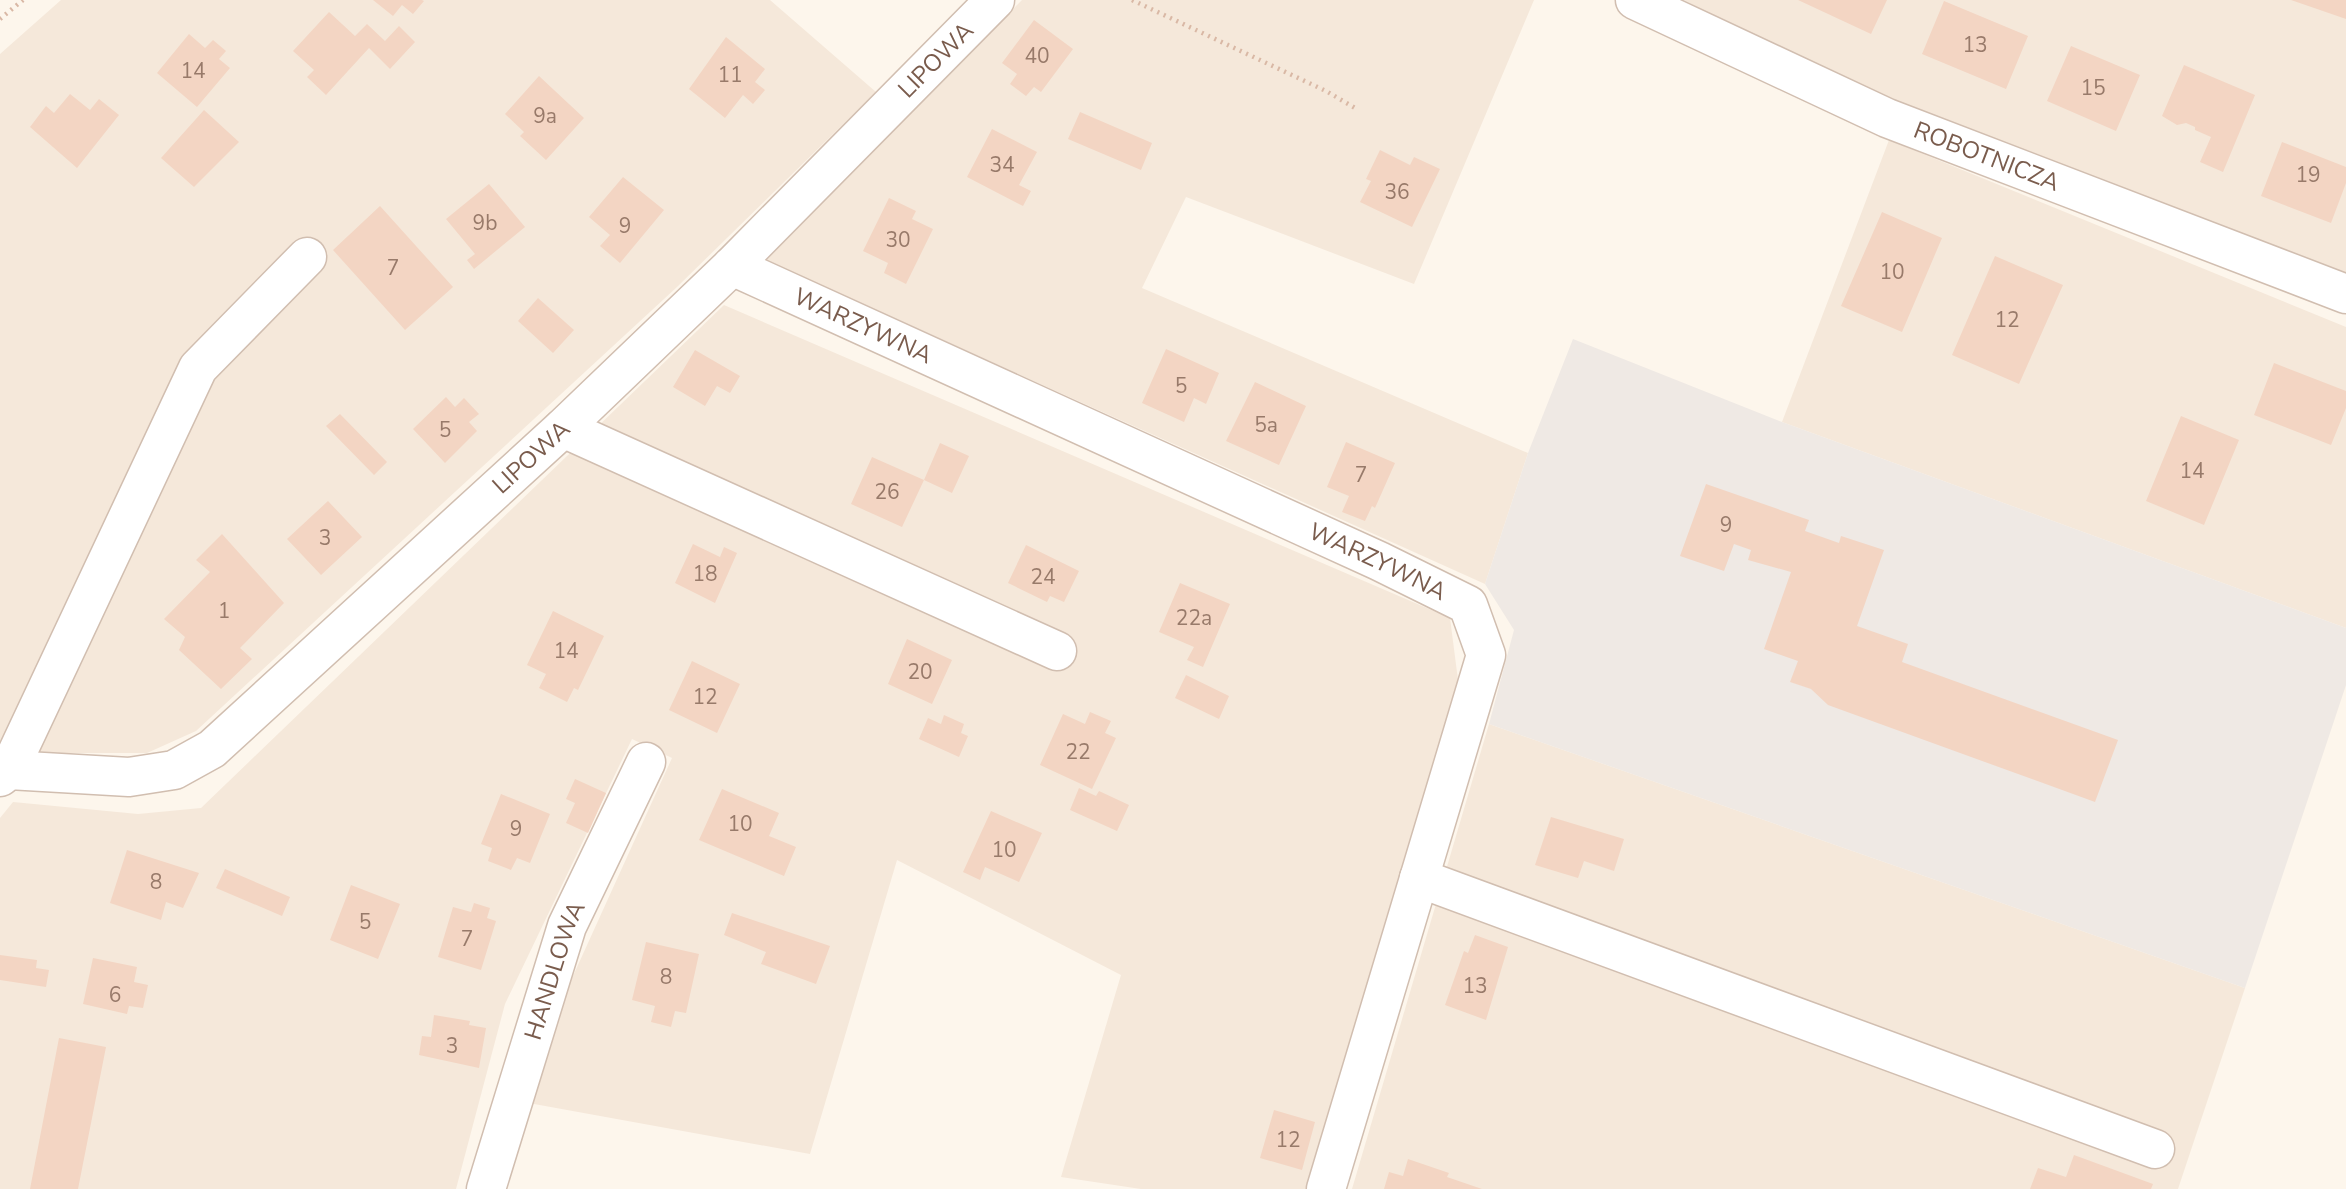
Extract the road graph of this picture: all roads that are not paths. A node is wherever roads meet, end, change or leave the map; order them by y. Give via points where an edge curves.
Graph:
1 (995, 0) edge
2 (1635, 0) edge
3 (307, 257) dead end
4 (732, 266) junction
5 (2346, 294) edge
6 (563, 428) junction
7 (1057, 651) dead end
8 (646, 762) dead end
9 (4, 774) edge
10 (1419, 878) junction
11 (2155, 1149) dead end
12 (486, 1189) edge
13 (1326, 1189) edge

1 - 4 street, LIPOWA
2 - 5 street, ROBOTNICZA via 1887,118
3 - 9 street via 198,368
4 - 6 street, LIPOWA
4 - 10 street, WARZYWNA via 1468,605 1486,655
6 - 7 street
6 - 9 street, LIPOWA via 212,749 174,770 129,776
8 - 12 street, HANDLOWA via 566,926
10 - 11 street
10 - 13 street, WARZYWNA

